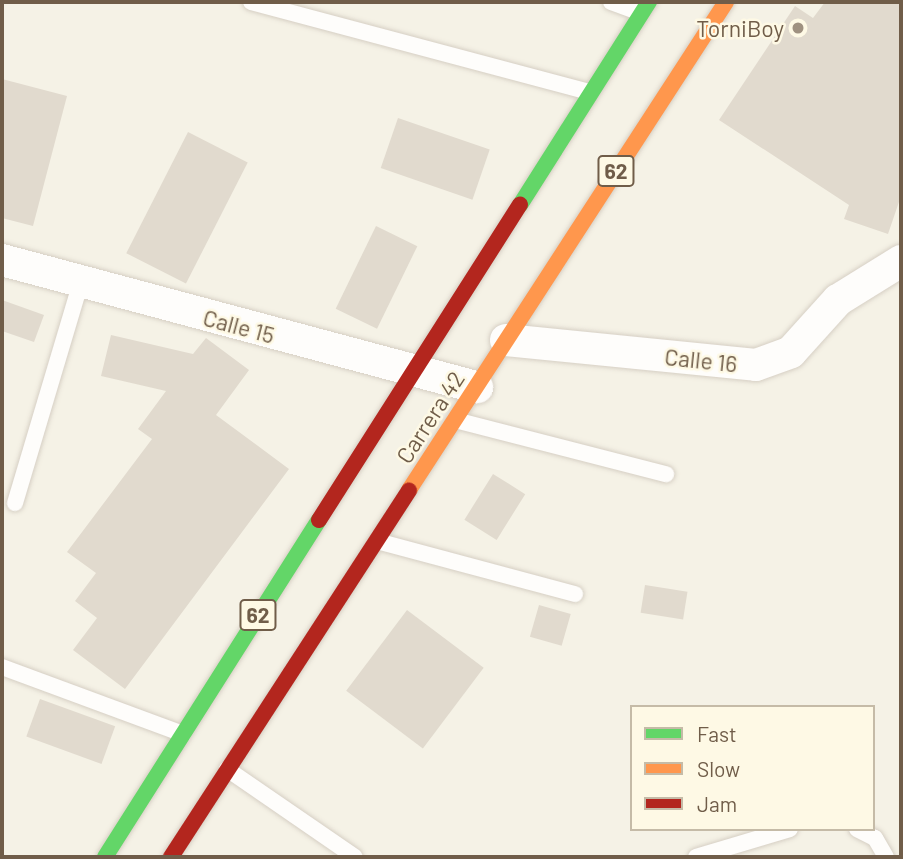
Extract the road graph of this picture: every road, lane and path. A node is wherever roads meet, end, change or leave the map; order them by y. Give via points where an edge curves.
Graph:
1 (251, 2) edge
2 (611, 2) edge
3 (726, 2) edge
4 (646, 8) edge
5 (592, 92) junction
6 (2, 260) edge
7 (901, 261) edge
8 (80, 282) junction
9 (506, 340) junction
10 (411, 374) junction
11 (477, 387) junction
12 (455, 420) junction
13 (666, 474) dead end
14 (15, 503) dead end
15 (377, 541) junction
16 (575, 594) dead end
17 (2, 667) edge
18 (183, 734) junction
19 (225, 767) junction
20 (783, 831) edge
21 (861, 831) edge
22 (105, 857) edge
23 (171, 857) edge
24 (355, 857) edge
25 (696, 857) edge
26 (886, 857) edge

1 - 5 lane
2 - 4 lane
3 - 9 highway, Carrera 42 / 62
4 - 5 highway, Carrera 42 / 62
5 - 10 highway, Carrera 42 / 62
6 - 8 street, Calle 15
7 - 9 street, Calle 16 via 838,300 791,352 756,365
8 - 10 street, Calle 15
8 - 14 lane
9 - 11 highway, Carrera 42 / 62
10 - 11 street, Calle 15
10 - 18 highway, Carrera 42 / 62
11 - 12 highway, Carrera 42 / 62
12 - 13 lane
12 - 15 highway, Carrera 42 / 62
15 - 16 lane
15 - 19 highway, Carrera 42 / 62
17 - 18 lane
18 - 22 highway, Carrera 42 / 62
19 - 23 highway, Carrera 42 / 62
19 - 24 lane
20 - 25 lane
21 - 26 lane via 875,838

